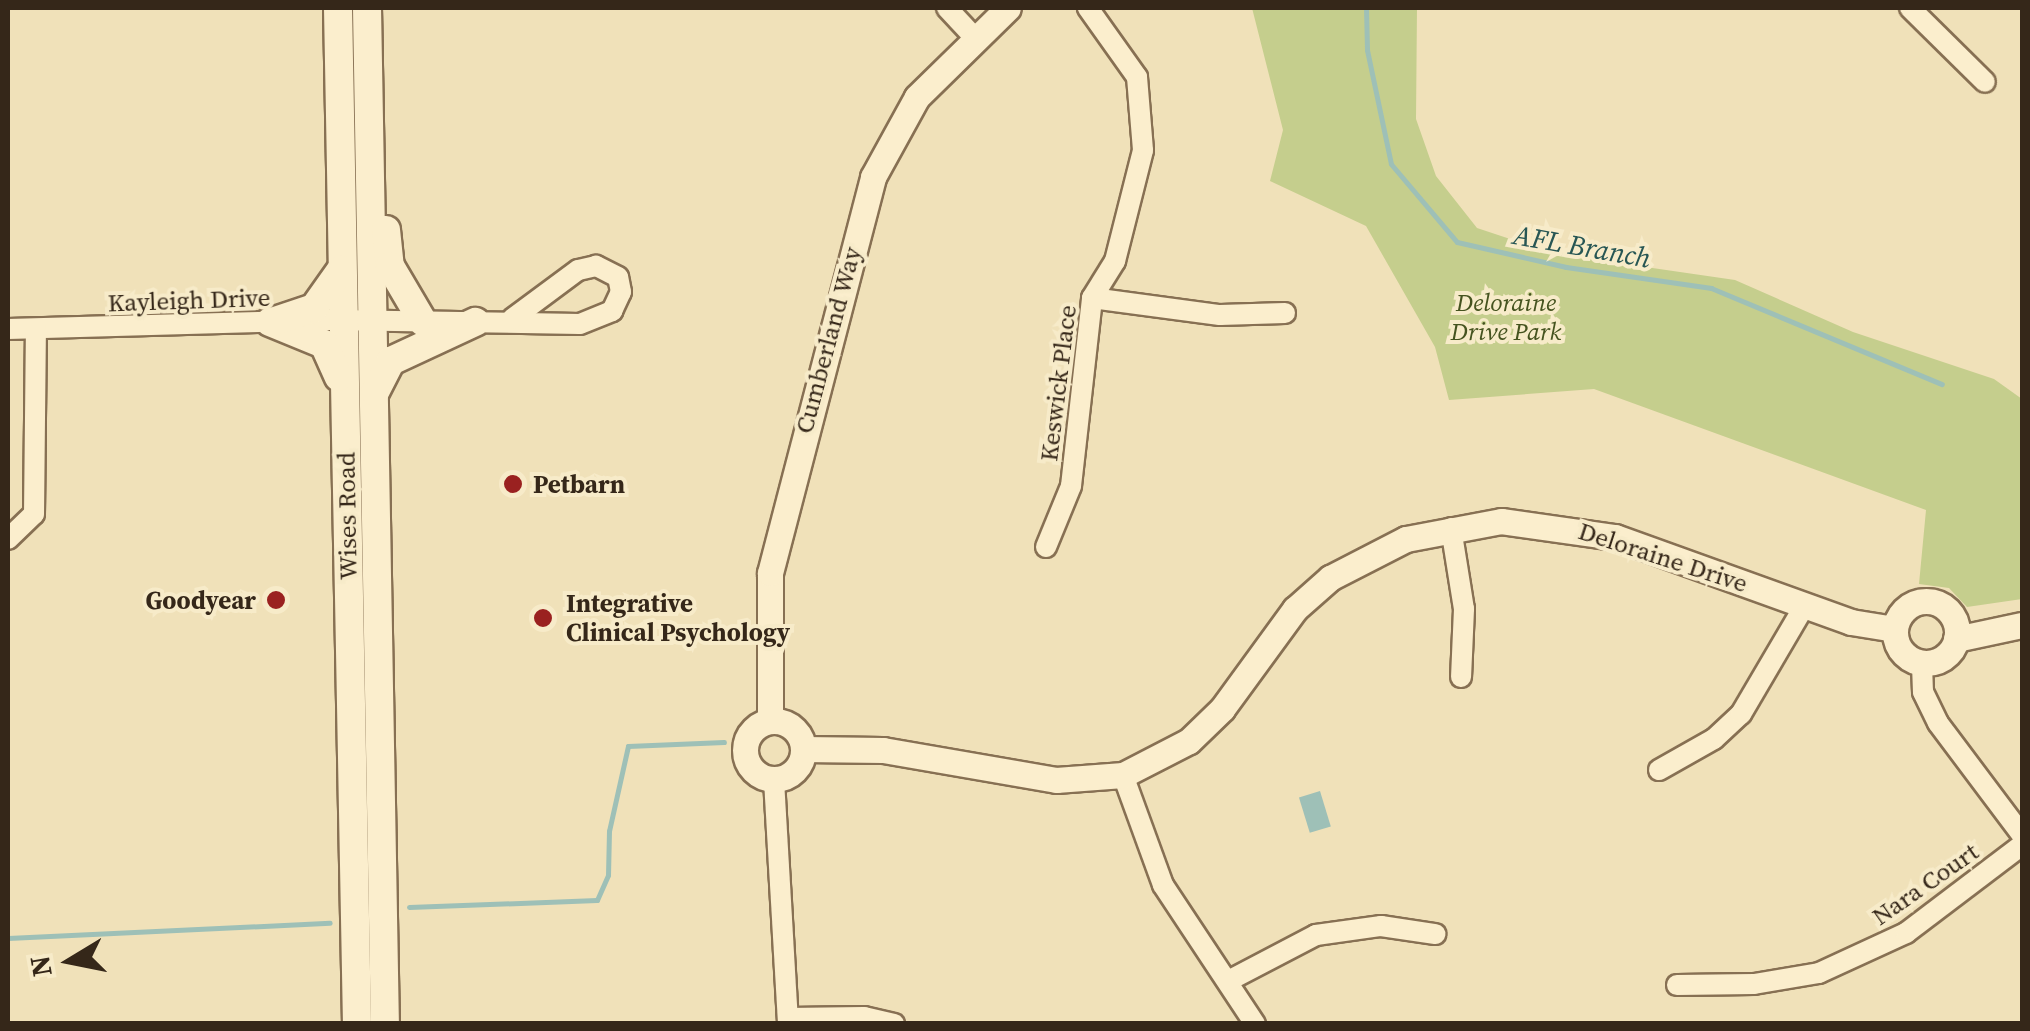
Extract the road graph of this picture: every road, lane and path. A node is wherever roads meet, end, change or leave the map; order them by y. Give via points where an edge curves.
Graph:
1 (338, 8) edge
2 (366, 8) edge
3 (947, 8) edge
4 (1008, 8) edge
5 (1088, 8) edge
6 (1910, 8) edge
7 (975, 38) junction
8 (1984, 82) dead end
9 (368, 131) junction
10 (342, 267) junction
11 (1092, 298) junction
12 (1285, 312) dead end
13 (512, 319) junction
14 (357, 320) junction
15 (270, 322) junction
16 (423, 322) junction
17 (475, 322) junction
18 (8, 329) edge
19 (36, 329) junction
20 (359, 398) junction
21 (1452, 528) junction
22 (8, 539) edge
23 (1046, 547) dead end
24 (1805, 605) junction
25 (2022, 625) edge
26 (1894, 629) junction
27 (1956, 640) junction
28 (1922, 664) junction
29 (1461, 677) dead end
30 (770, 721) junction
31 (803, 749) junction
32 (1659, 770) dead end
33 (1123, 774) junction
34 (774, 780) junction
35 (2022, 835) edge
36 (2022, 845) edge
37 (1435, 934) dead end
38 (384, 954) junction
39 (1228, 981) junction
40 (1677, 985) dead end
41 (788, 1021) edge
42 (357, 1024) edge
43 (385, 1024) edge
44 (397, 1024) edge
45 (894, 1024) edge
46 (1256, 1024) edge

1 - 10 main road, Wises Road
2 - 9 main road, Wises Road
3 - 7 street
4 - 7 street, Cumberland Way
5 - 11 street, Keswick Place via 1137,77 1144,131 1116,260
6 - 8 street
7 - 30 street, Cumberland Way via 903,118 866,198 770,572
9 - 14 main road, Wises Road
9 - 16 main road via 386,196 390,266
10 - 14 main road, Wises Road
10 - 15 main road via 331,293 314,308
11 - 12 street via 1220,316
11 - 23 street, Keswick Place via 1071,486
13 - 13 street, Kayleigh Drive via 578,270 596,266 618,278 621,292 612,312 596,321
13 - 17 street, Kayleigh Drive
14 - 15 street, Kayleigh Drive
14 - 16 street, Kayleigh Drive
14 - 20 main road, Wises Road
15 - 19 street, Kayleigh Drive
15 - 20 main road via 324,344
16 - 17 street, Kayleigh Drive
17 - 20 main road via 392,361
18 - 19 street, Kayleigh Drive
19 - 22 street via 34,514
20 - 38 main road, Wises Road
20 - 42 main road, Wises Road
21 - 24 street, Deloraine Drive via 1552,523 1615,537
21 - 29 street via 1464,609
21 - 33 street, Deloraine Drive via 1394,544 1330,578 1295,609 1222,708 1189,741
24 - 26 street, Deloraine Drive
24 - 32 street via 1741,714 1714,739
25 - 27 street
26 - 27 street via 1910,604 1931,601 1948,610
26 - 28 street via 1898,648
27 - 28 street via 1940,660
28 - 35 street via 1922,692 1938,723
30 - 31 street via 789,724
30 - 34 street via 747,738 745,757 756,774
31 - 33 street, Deloraine Drive via 883,750 1056,780
31 - 34 street via 798,767
33 - 39 street via 1162,884
34 - 41 street
36 - 40 street, Nara Court via 1906,933 1819,973 1754,984
37 - 39 street via 1381,926 1316,935
38 - 43 main road, Wises Road
38 - 44 main road
39 - 46 street
41 - 45 street via 864,1017

